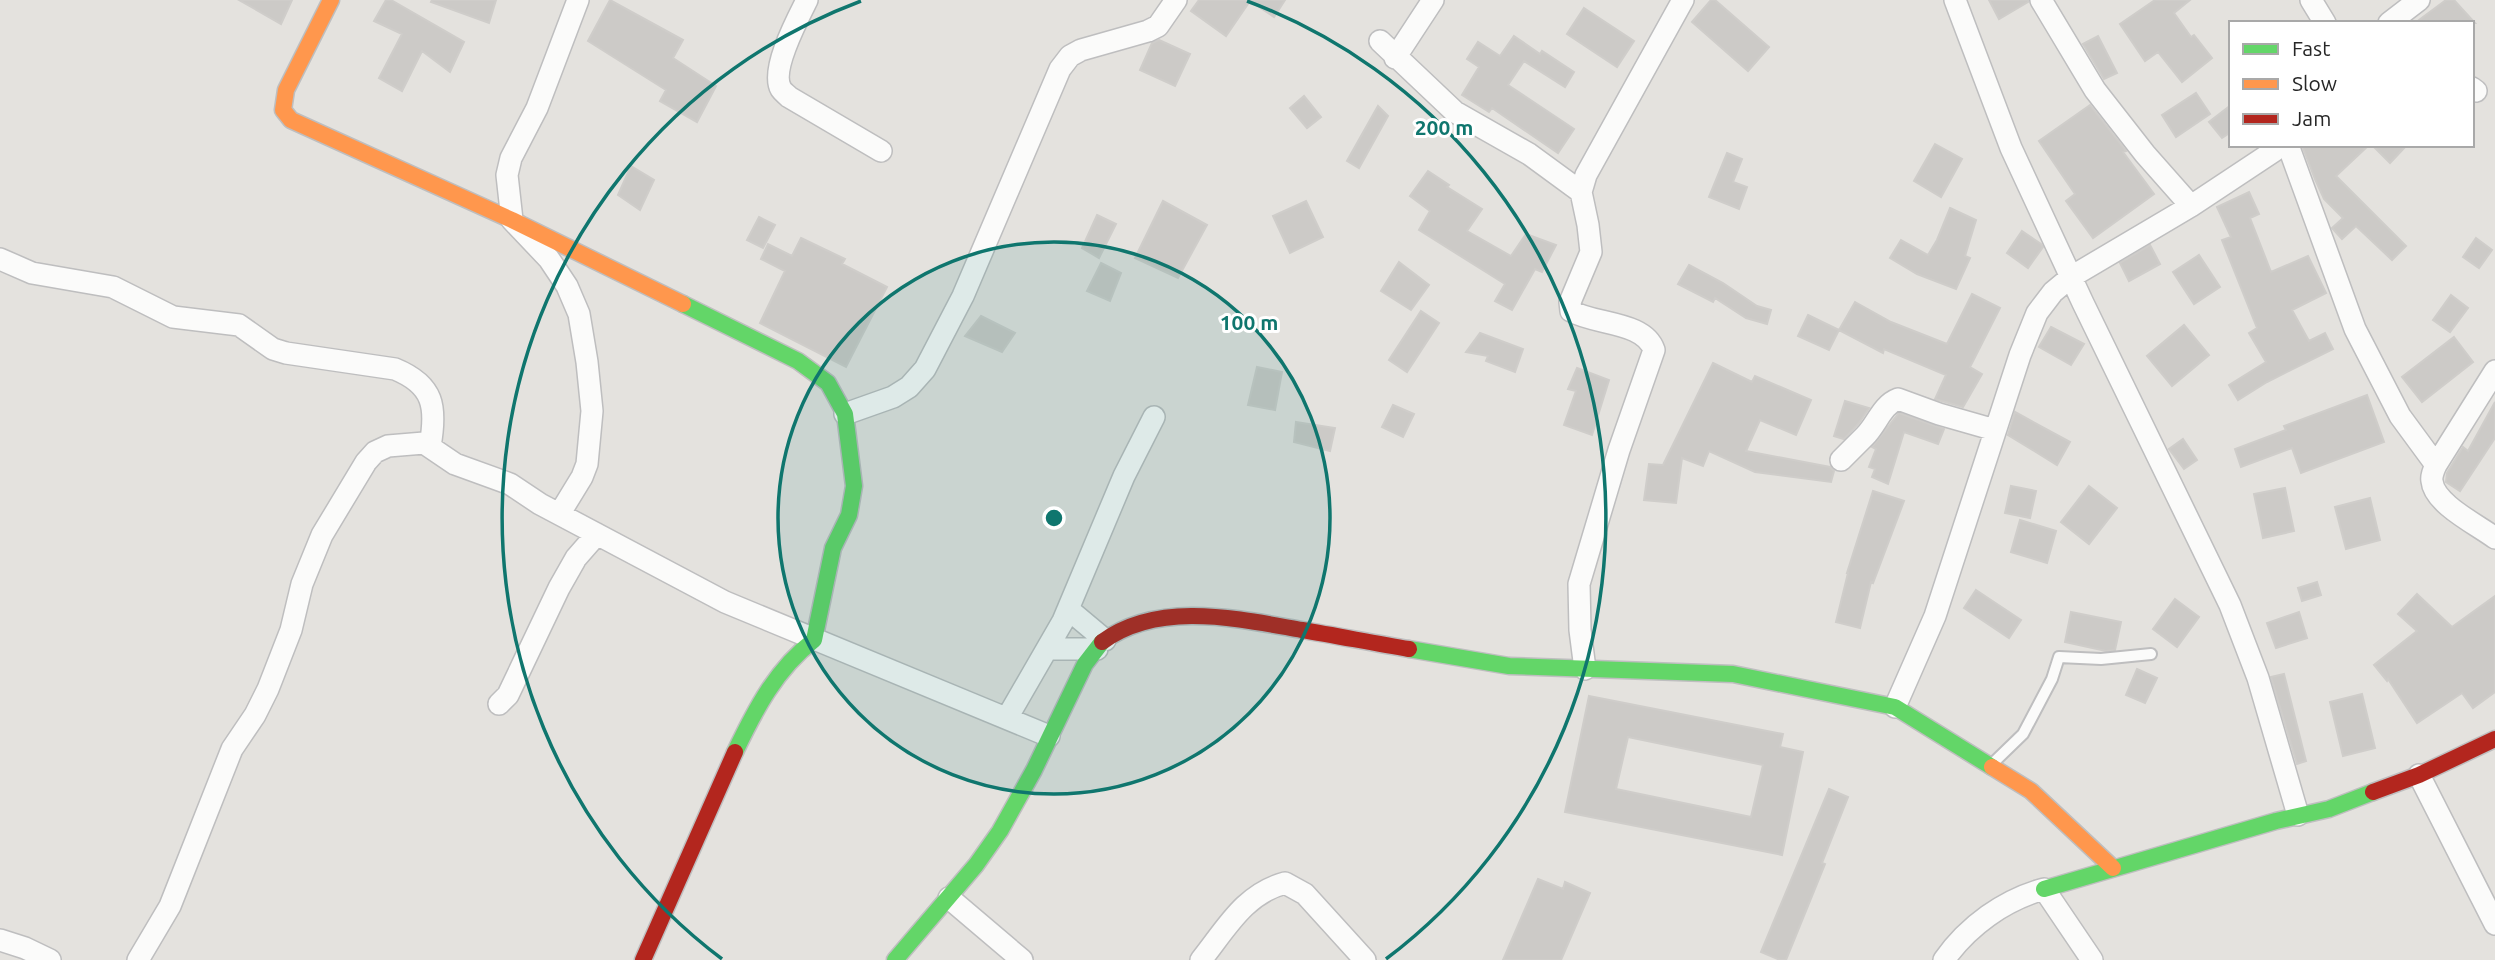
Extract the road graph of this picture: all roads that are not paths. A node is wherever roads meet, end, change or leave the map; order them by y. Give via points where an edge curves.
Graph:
1 (331, 0) edge
2 (578, 0) edge
3 (807, 0) edge
4 (1176, 0) edge
5 (1433, 0) edge
6 (1683, 0) edge
7 (1955, 0) edge
8 (2041, 0) edge
9 (2311, 0) edge
10 (2418, 0) edge
11 (2324, 21) edge
12 (2395, 21) edge
13 (1380, 41) dead end
14 (1395, 58) junction
15 (2277, 147) edge
16 (2289, 147) edge
17 (881, 151) dead end
18 (1581, 192) junction
19 (2191, 206) junction
20 (512, 220) junction
21 (0, 259) edge
22 (2071, 277) junction
23 (2495, 371) edge
24 (845, 414) junction
25 (1154, 417) dead end
26 (1995, 430) junction
27 (430, 446) junction
28 (1841, 460) dead end
29 (2436, 465) junction
30 (561, 513) junction
31 (597, 534) junction
32 (2495, 538) edge
33 (1068, 609) junction
34 (814, 640) junction
35 (1101, 644) junction
36 (1048, 649) junction
37 (2151, 654) dead end
38 (1585, 669) junction
39 (499, 704) dead end
40 (1895, 707) junction
41 (1007, 718) junction
42 (1049, 736) junction
43 (2495, 739) edge
44 (1991, 765) junction
45 (2419, 775) junction
46 (2298, 815) junction
47 (2113, 868) junction
48 (2044, 889) junction
49 (949, 898) junction
50 (2495, 924) edge
51 (0, 940) edge
52 (50, 960) edge
53 (138, 960) edge
54 (643, 960) edge
55 (895, 960) edge
56 (1022, 960) edge
57 (1201, 960) edge
58 (1365, 960) edge
59 (1944, 960) edge
60 (2092, 960) edge

1 - 20 street via 286,90 281,106 285,117
2 - 20 street via 537,108 511,158
3 - 17 street via 782,57 780,88
4 - 24 street via 1158,26 1070,56 1060,69 963,296 925,369 893,397
5 - 14 street
6 - 18 street via 1586,175
7 - 22 street via 2011,148
8 - 19 street via 2095,90
9 - 11 street
10 - 12 street
13 - 14 street
14 - 18 street via 1455,112
15 - 19 street
16 - 29 street via 2355,329 2400,416
18 - 38 street via 1591,252 1570,302 1571,311 1636,331 1651,341 1654,350 1579,584
19 - 22 street
20 - 24 street via 798,361 828,383
20 - 30 street via 549,259 579,314 592,411 587,464
21 - 27 street via 32,273 113,287 173,317 239,325 286,353 409,375 434,408
22 - 26 street via 2037,313
22 - 46 street via 2230,606 2258,677
23 - 29 street
24 - 34 street via 854,486 849,515 833,548
25 - 33 street
26 - 28 street via 1898,399
26 - 40 street via 1934,616
27 - 30 street via 455,464 510,484
27 - 53 street via 412,443 375,452 322,535 268,689 232,749 175,894
29 - 32 street via 2431,481 2445,505
30 - 31 street
31 - 34 street via 725,602
31 - 39 street via 576,558 508,695
33 - 35 street
33 - 36 street
34 - 41 street
34 - 54 street via 802,646 771,685 742,738
35 - 36 street
35 - 38 street via 1140,624 1181,615 1225,617 1509,666
35 - 42 street via 1084,664
36 - 41 street
37 - 44 lane via 2059,657 2023,734
38 - 40 street via 1733,674
40 - 44 street
41 - 42 street
42 - 49 street via 1000,832
43 - 45 street
44 - 47 street via 2031,791
45 - 46 street via 2329,809
45 - 50 street
46 - 47 street
47 - 48 street
48 - 59 street via 1993,912
48 - 60 street
49 - 55 street
49 - 56 street
51 - 52 street
57 - 58 street via 1245,903 1284,883 1305,894

